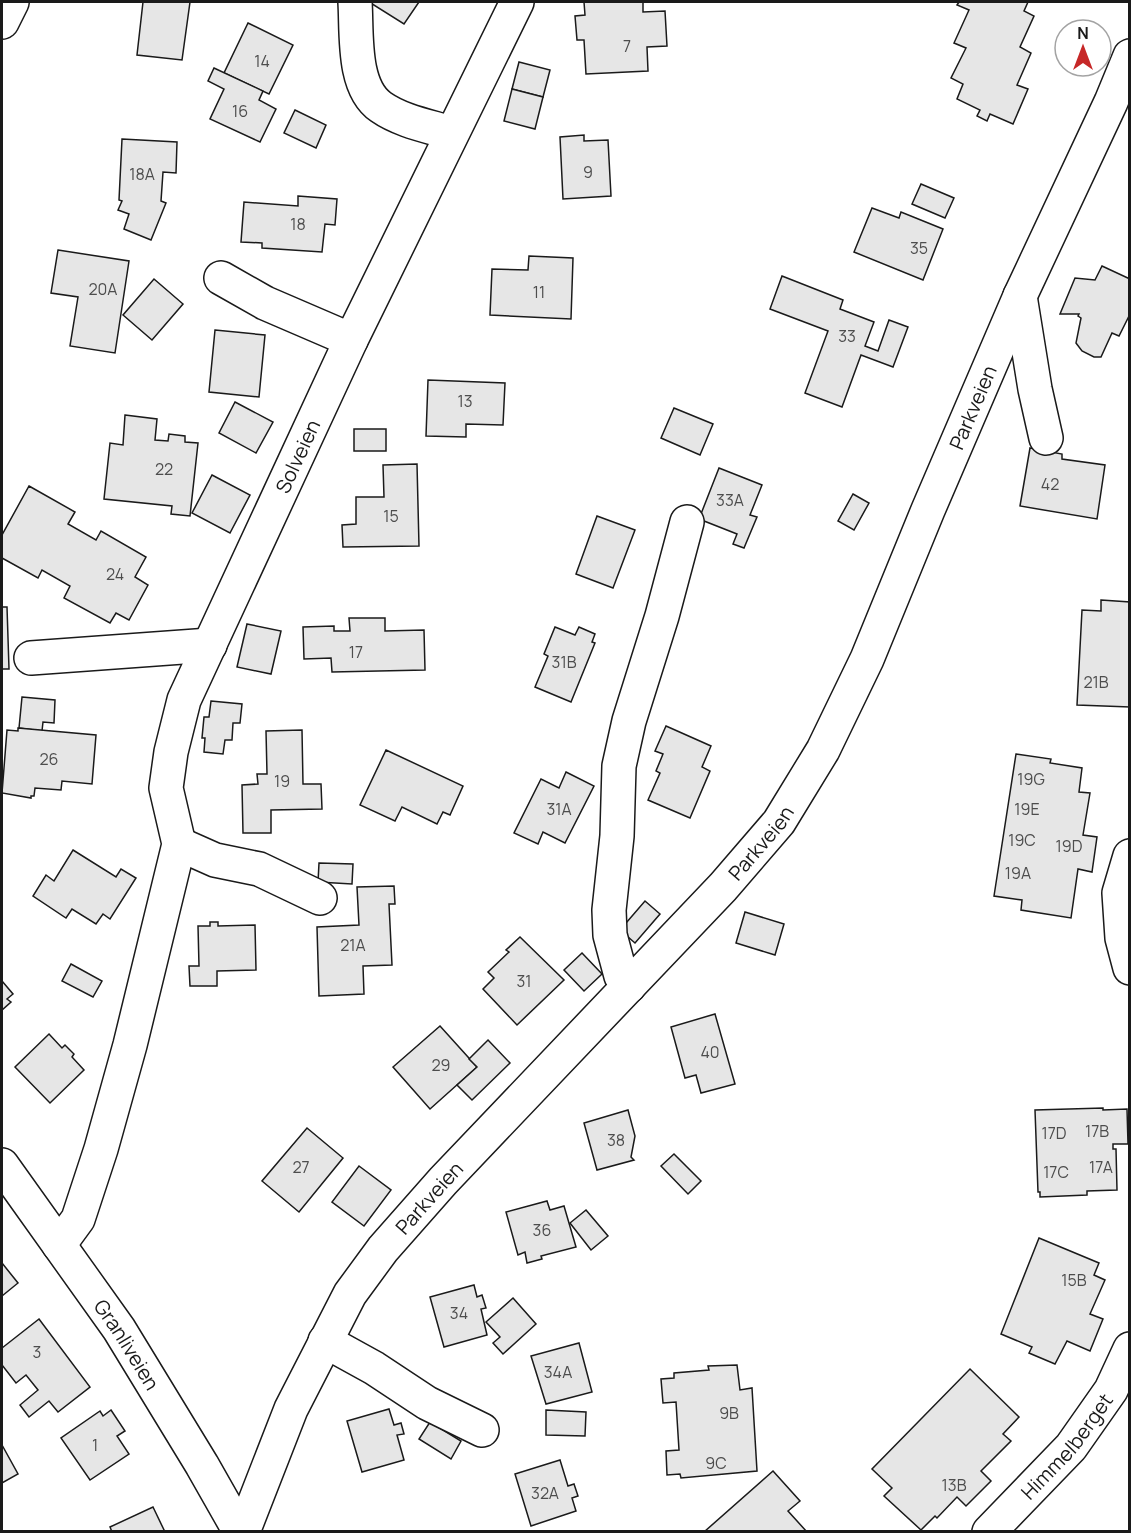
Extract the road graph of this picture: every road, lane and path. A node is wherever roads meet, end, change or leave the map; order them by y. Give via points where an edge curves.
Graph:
1 (12, 2) edge
2 (356, 2) edge
3 (517, 2) edge
4 (2, 22) edge
5 (1130, 56) edge
6 (451, 133) junction
7 (221, 278) dead end
8 (1020, 296) junction
9 (351, 340) junction
10 (1046, 438) dead end
11 (687, 522) dead end
12 (210, 645) junction
13 (31, 658) dead end
14 (179, 844) junction
15 (1130, 856) edge
16 (320, 898) dead end
17 (1130, 968) edge
18 (630, 986) junction
19 (2, 1165) edge
20 (59, 1245) junction
21 (325, 1341) junction
22 (1130, 1350) edge
23 (482, 1430) dead end
24 (242, 1532) edge
25 (989, 1532) edge

1 - 4 street
2 - 6 street via 359,70 372,99 403,118
3 - 6 street, Solveien
5 - 8 street, Parkveien
6 - 9 street, Solveien
7 - 9 street via 265,303
8 - 10 street
8 - 18 street, Parkveien via 867,659 823,750 779,822
9 - 12 street, Solveien
11 - 18 street via 619,766 610,935 621,976
12 - 13 street
12 - 14 street, Solveien via 184,700 171,752 166,788
14 - 16 street via 215,860 259,869
14 - 20 street via 101,1149 78,1219
15 - 17 street via 1119,893 1122,938
18 - 21 street, Parkveien via 383,1249 350,1294
19 - 20 street, Granliveien
20 - 24 street, Granliveien via 119,1329
21 - 23 street via 427,1403
21 - 24 street, Parkveien via 291,1409
22 - 25 street, Himmelberget via 1111,1390 1071,1447

